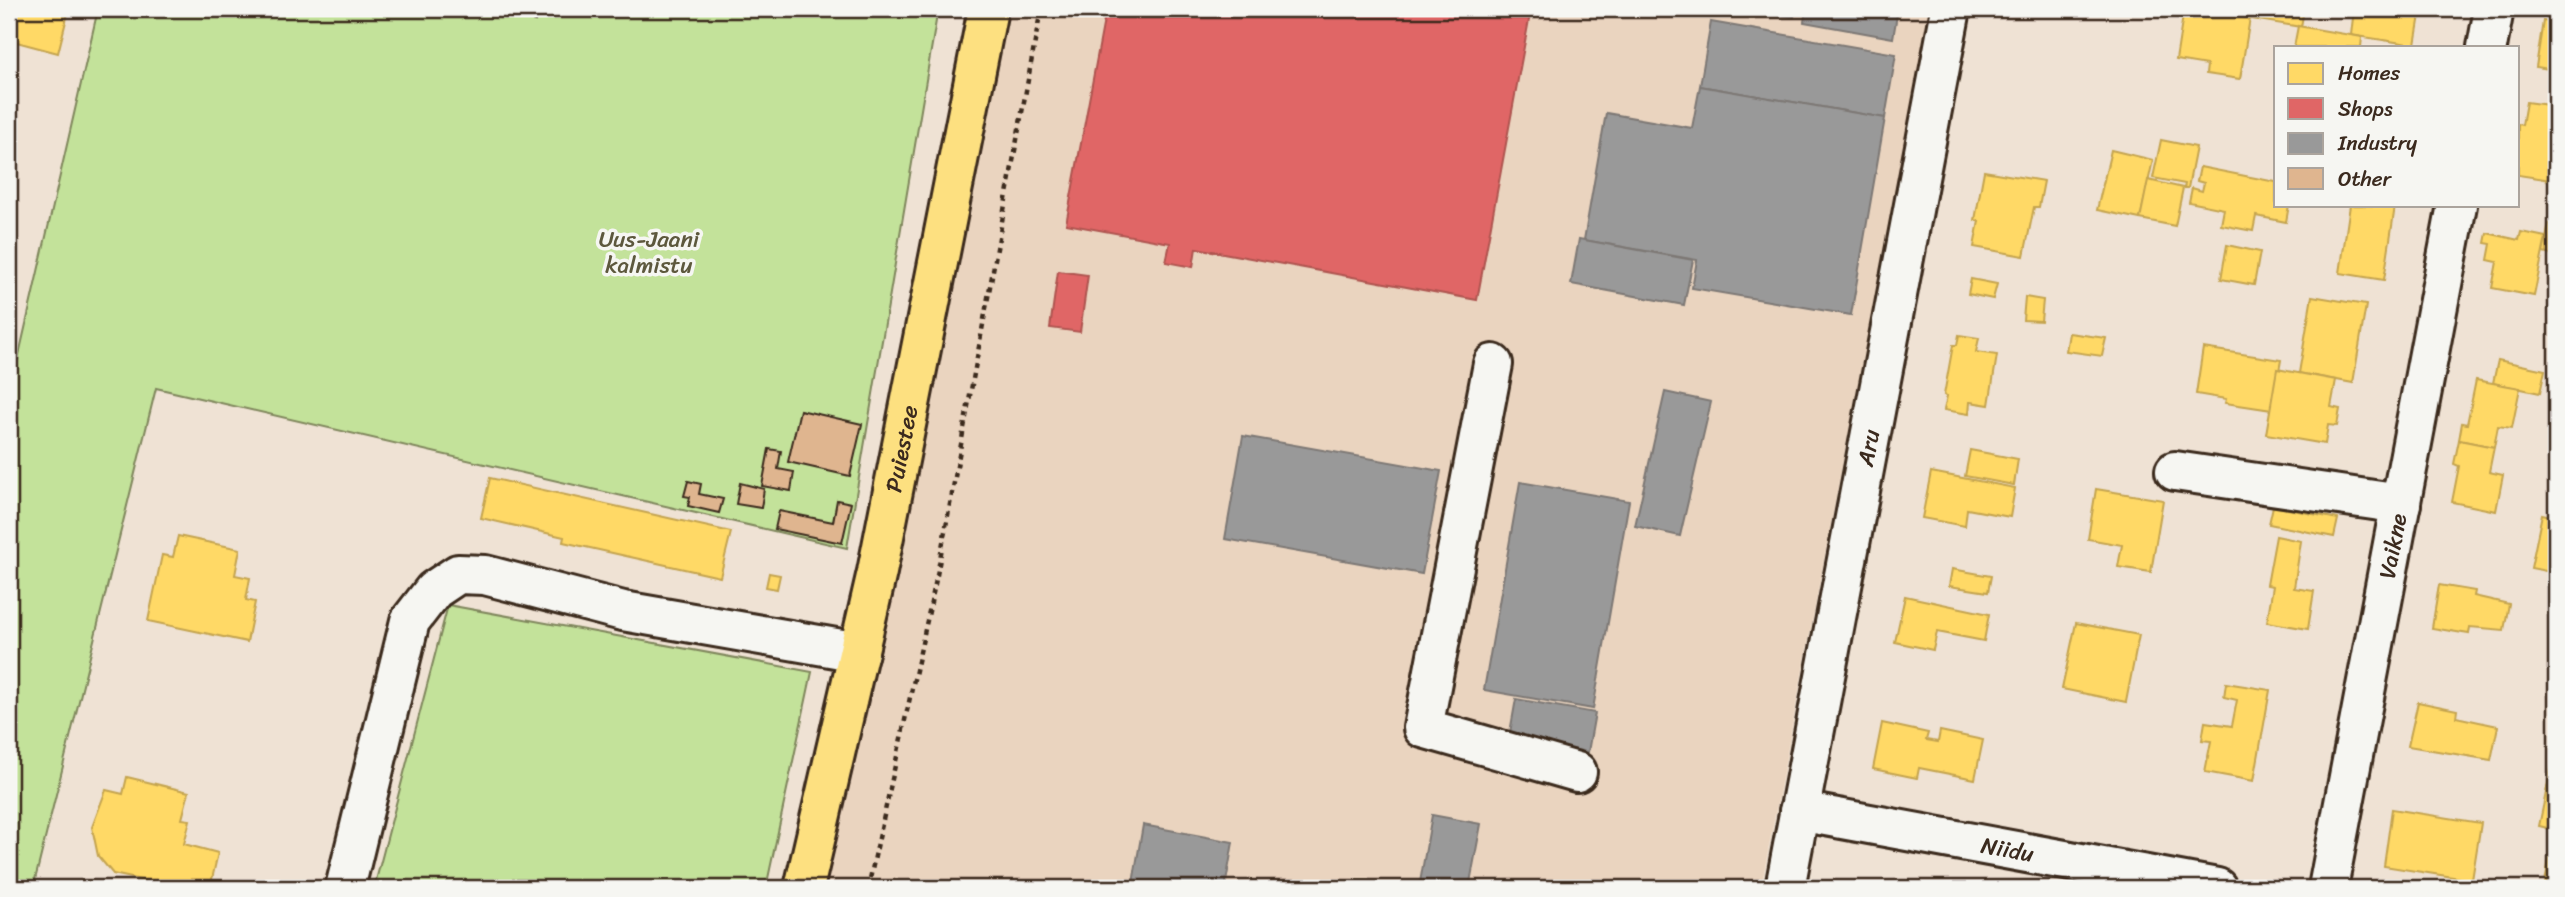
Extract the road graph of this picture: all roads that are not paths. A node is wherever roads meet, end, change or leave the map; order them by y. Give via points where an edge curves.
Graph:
1 (988, 9) edge
2 (1951, 9) edge
3 (2494, 9) edge
4 (2487, 46) edge
5 (2457, 206) edge
6 (1493, 364) dead end
7 (2175, 471) dead end
8 (2401, 503) junction
9 (859, 652) junction
10 (1577, 772) dead end
11 (1799, 811) junction
12 (345, 888) edge
13 (804, 888) edge
14 (1785, 888) edge
15 (2217, 888) edge
16 (2328, 888) edge

1 - 9 highway, Puiestee
2 - 11 street, Aru
3 - 4 street
5 - 8 street, Vaikne
6 - 10 street via 1423,728
7 - 8 street
8 - 16 street, Vaikne
9 - 12 street via 623,611 485,575 457,574 434,590 410,621
9 - 13 highway, Puiestee
11 - 14 street, Aru
11 - 15 street, Niidu

